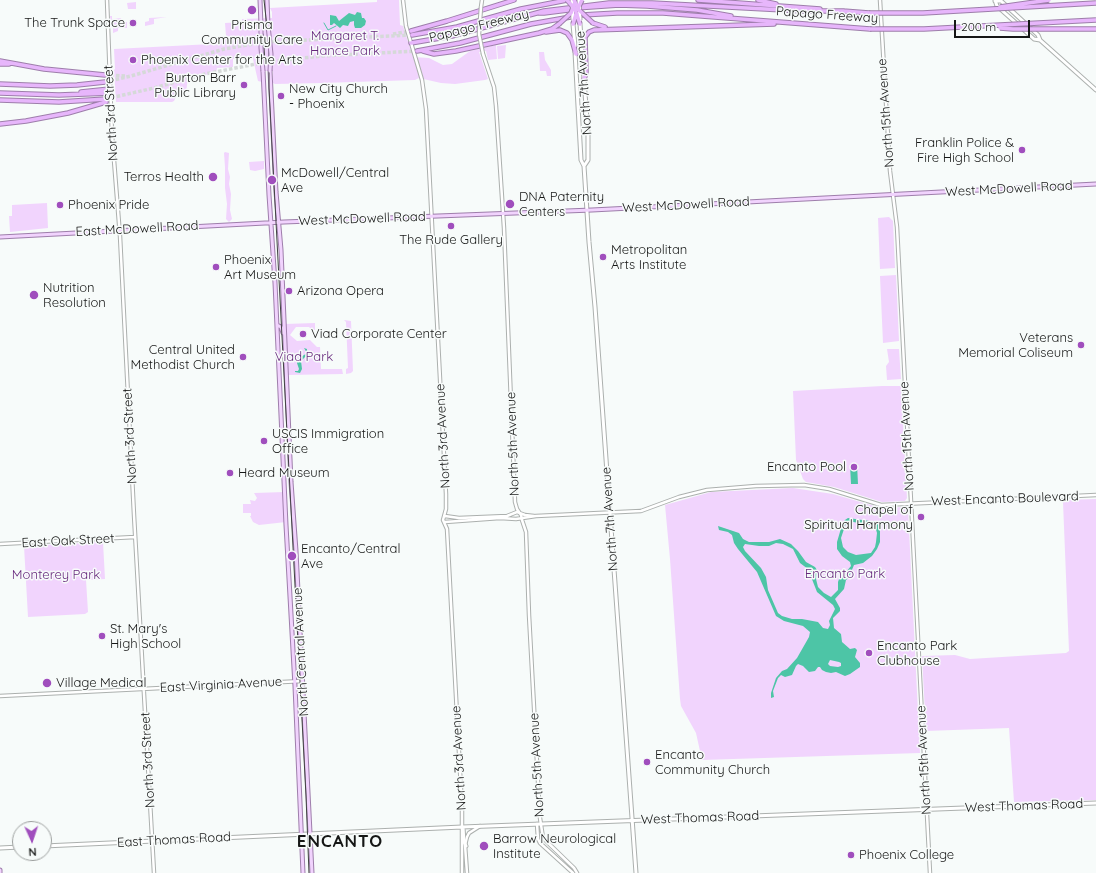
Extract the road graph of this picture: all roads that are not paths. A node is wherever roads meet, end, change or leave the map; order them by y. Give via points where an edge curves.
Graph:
1 (107, 0) edge
2 (260, 0) edge
3 (267, 0) edge
4 (403, 0) edge
5 (482, 0) edge
6 (514, 0) edge
7 (567, 0) edge
8 (582, 0) edge
9 (698, 0) edge
10 (758, 0) edge
11 (880, 0) edge
12 (995, 0) edge
13 (1049, 0) edge
14 (1096, 3) edge
15 (576, 5) edge
16 (783, 6) junction
17 (983, 10) junction
18 (844, 11) junction
19 (539, 13) junction
20 (750, 20) junction
21 (1096, 20) edge
22 (793, 23) junction
23 (574, 24) joint
24 (580, 24) joint
25 (989, 26) junction
26 (479, 28) junction
27 (614, 28) junction
28 (1096, 29) edge
29 (539, 33) junction
30 (1040, 40) junction
31 (413, 43) junction
32 (576, 54) junction
33 (0, 61) edge
34 (0, 64) edge
35 (14, 64) junction
36 (105, 75) tunnel mouth
37 (584, 80) junction
38 (105, 82) tunnel mouth
39 (0, 84) edge
40 (1096, 90) edge
41 (110, 91) junction
42 (0, 92) edge
43 (0, 100) edge
44 (0, 121) edge
45 (14, 122) junction
46 (0, 124) edge
47 (584, 166) junction
48 (1096, 184) edge
49 (892, 194) junction
50 (586, 211) junction
51 (503, 213) junction
52 (431, 216) junction
53 (270, 222) junction
54 (277, 222) junction
55 (119, 230) junction
56 (0, 237) edge
57 (277, 325) junction
58 (285, 352) junction
59 (1096, 495) edge
60 (911, 503) junction
61 (520, 513) junction
62 (610, 513) junction
63 (444, 516) junction
64 (536, 516) junction
65 (529, 517) junction
66 (521, 518) junction
67 (445, 522) junction
68 (524, 526) junction
69 (136, 537) junction
70 (0, 544) edge
71 (299, 682) junction
72 (145, 689) junction
73 (0, 696) edge
74 (1096, 803) edge
75 (926, 810) junction
76 (632, 820) junction
77 (539, 824) junction
78 (480, 826) junction
79 (462, 827) junction
80 (310, 833) junction
81 (303, 834) junction
82 (153, 841) junction
83 (52, 846) edge
84 (466, 846) junction
85 (12, 847) edge
86 (0, 848) edge
87 (568, 863) junction
88 (566, 866) junction
89 (154, 873) edge
90 (303, 873) edge
91 (312, 873) edge
92 (462, 873) edge
93 (466, 873) edge
94 (573, 873) edge
95 (577, 873) edge
96 (636, 873) edge
97 (930, 873) edge

1 - 41 street, North 3rd Street
2 - 53 main road, North Central Avenue, bridge
3 - 54 main road, North Central Avenue, bridge via 272,54 270,71
4 - 31 street, North 3rd Avenue via 406,25
5 - 26 street, North 5th Avenue, bridge
6 - 7 highway, Papago Freeway via 411,33 438,31
7 - 15 highway, bridge
8 - 15 highway, bridge
9 - 16 highway, Papago Freeway
10 - 16 highway
11 - 49 street, North 15th Avenue
12 - 30 main road via 1001,1 1038,35
12 - 30 main road via 997,6 1034,39
13 - 17 highway, bridge
14 - 17 highway, Papago Freeway, bridge
15 - 23 highway, bridge
15 - 24 highway, bridge
15 - 27 highway, bridge via 593,23
15 - 29 highway, bridge via 559,24
16 - 18 highway, Papago Freeway
17 - 18 highway, Papago Freeway, bridge via 923,13
18 - 19 highway via 633,3 584,5
19 - 20 highway via 647,6 702,11
19 - 26 highway
20 - 22 highway, Papago Freeway
20 - 29 highway, Papago Freeway via 663,13 588,15 531,24 419,51 445,53
21 - 25 highway, Papago Freeway, bridge
22 - 25 highway, Papago Freeway, bridge via 870,29
22 - 27 highway
23 - 32 main road, North 7th Avenue
24 - 37 main road, North 7th Avenue
25 - 28 highway, bridge via 1013,29
26 - 31 highway
26 - 51 street, North 5th Avenue, bridge via 483,54 496,98
27 - 37 highway via 594,30 586,36
29 - 32 highway via 558,30 567,33 572,39
30 - 40 main road
31 - 52 street, North 3rd Avenue via 424,87
32 - 47 main road, North 7th Avenue via 581,160
33 - 35 highway
34 - 35 highway
35 - 36 highway
37 - 47 main road, North 7th Avenue via 588,160
38 - 39 highway via 50,86
41 - 42 highway via 65,95
41 - 55 street, North 3rd Street
43 - 45 highway via 106,100 68,113
44 - 45 highway
45 - 46 highway
47 - 50 main road, North 7th Avenue
48 - 49 main road, West McDowell Road
49 - 50 main road, West McDowell Road
49 - 60 street, North 15th Avenue via 897,227
50 - 51 main road, West McDowell Road
50 - 62 main road, North 7th Avenue
51 - 52 main road, West McDowell Road
51 - 61 street, North 5th Avenue via 515,497
52 - 54 main road, West McDowell Road
52 - 63 street, North 3rd Avenue via 446,500
53 - 54 main road, East McDowell Road
53 - 55 main road, East McDowell Road
53 - 57 main road, North Central Avenue
54 - 58 main road, North Central Avenue via 281,250
55 - 56 main road, East McDowell Road
55 - 69 street, North 3rd Street
57 - 58 main road via 283,330
57 - 71 main road, North Central Avenue via 285,514
58 - 71 main road, North Central Avenue via 296,550
59 - 60 street, West Encanto Boulevard
60 - 62 street, West Encanto Boulevard via 880,505 829,489 788,485 710,489 641,511
60 - 75 street, North 15th Avenue
61 - 63 street, West Encanto Boulevard via 459,518
61 - 64 street, West Encanto Boulevard
61 - 66 street, North 5th Avenue
62 - 64 street, West Encanto Boulevard
62 - 76 main road, North 7th Avenue
63 - 67 street, North 3rd Avenue
64 - 65 street, West Encanto Boulevard
65 - 66 street, West Encanto Boulevard
65 - 68 street via 525,520
66 - 67 street, West Encanto Boulevard
66 - 68 street, North 5th Avenue
67 - 79 street, North 3rd Avenue via 448,538
68 - 77 street, North 5th Avenue
69 - 70 street, East Oak Street
69 - 72 street, North 3rd Street
71 - 72 street, East Virginia Avenue
71 - 80 main road, North Central Avenue
71 - 81 main road, North Central Avenue
72 - 73 street, East Virginia Avenue
72 - 82 street, North 3rd Street
74 - 75 main road, West Thomas Road
75 - 76 main road, West Thomas Road
75 - 97 street, North 15th Avenue
76 - 77 main road, West Thomas Road
76 - 96 main road, North 7th Avenue
77 - 78 main road, West Thomas Road
77 - 87 street, North 5th Avenue via 542,838
77 - 88 street, North 5th Avenue via 539,841
78 - 79 main road, West Thomas Road
78 - 84 street, North 3rd Avenue via 468,835
79 - 80 main road, West Thomas Road
79 - 84 main road
79 - 92 street, North 3rd Avenue
80 - 81 main road, West Thomas Road
80 - 91 main road, North Central Avenue
81 - 82 main road, East Thomas Road
81 - 90 main road, North Central Avenue
82 - 83 main road, East Thomas Road
82 - 89 street, North 3rd Street
84 - 93 street, North 3rd Avenue
85 - 86 main road
87 - 88 street
87 - 95 street, North 5th Avenue
88 - 94 street, North 5th Avenue

